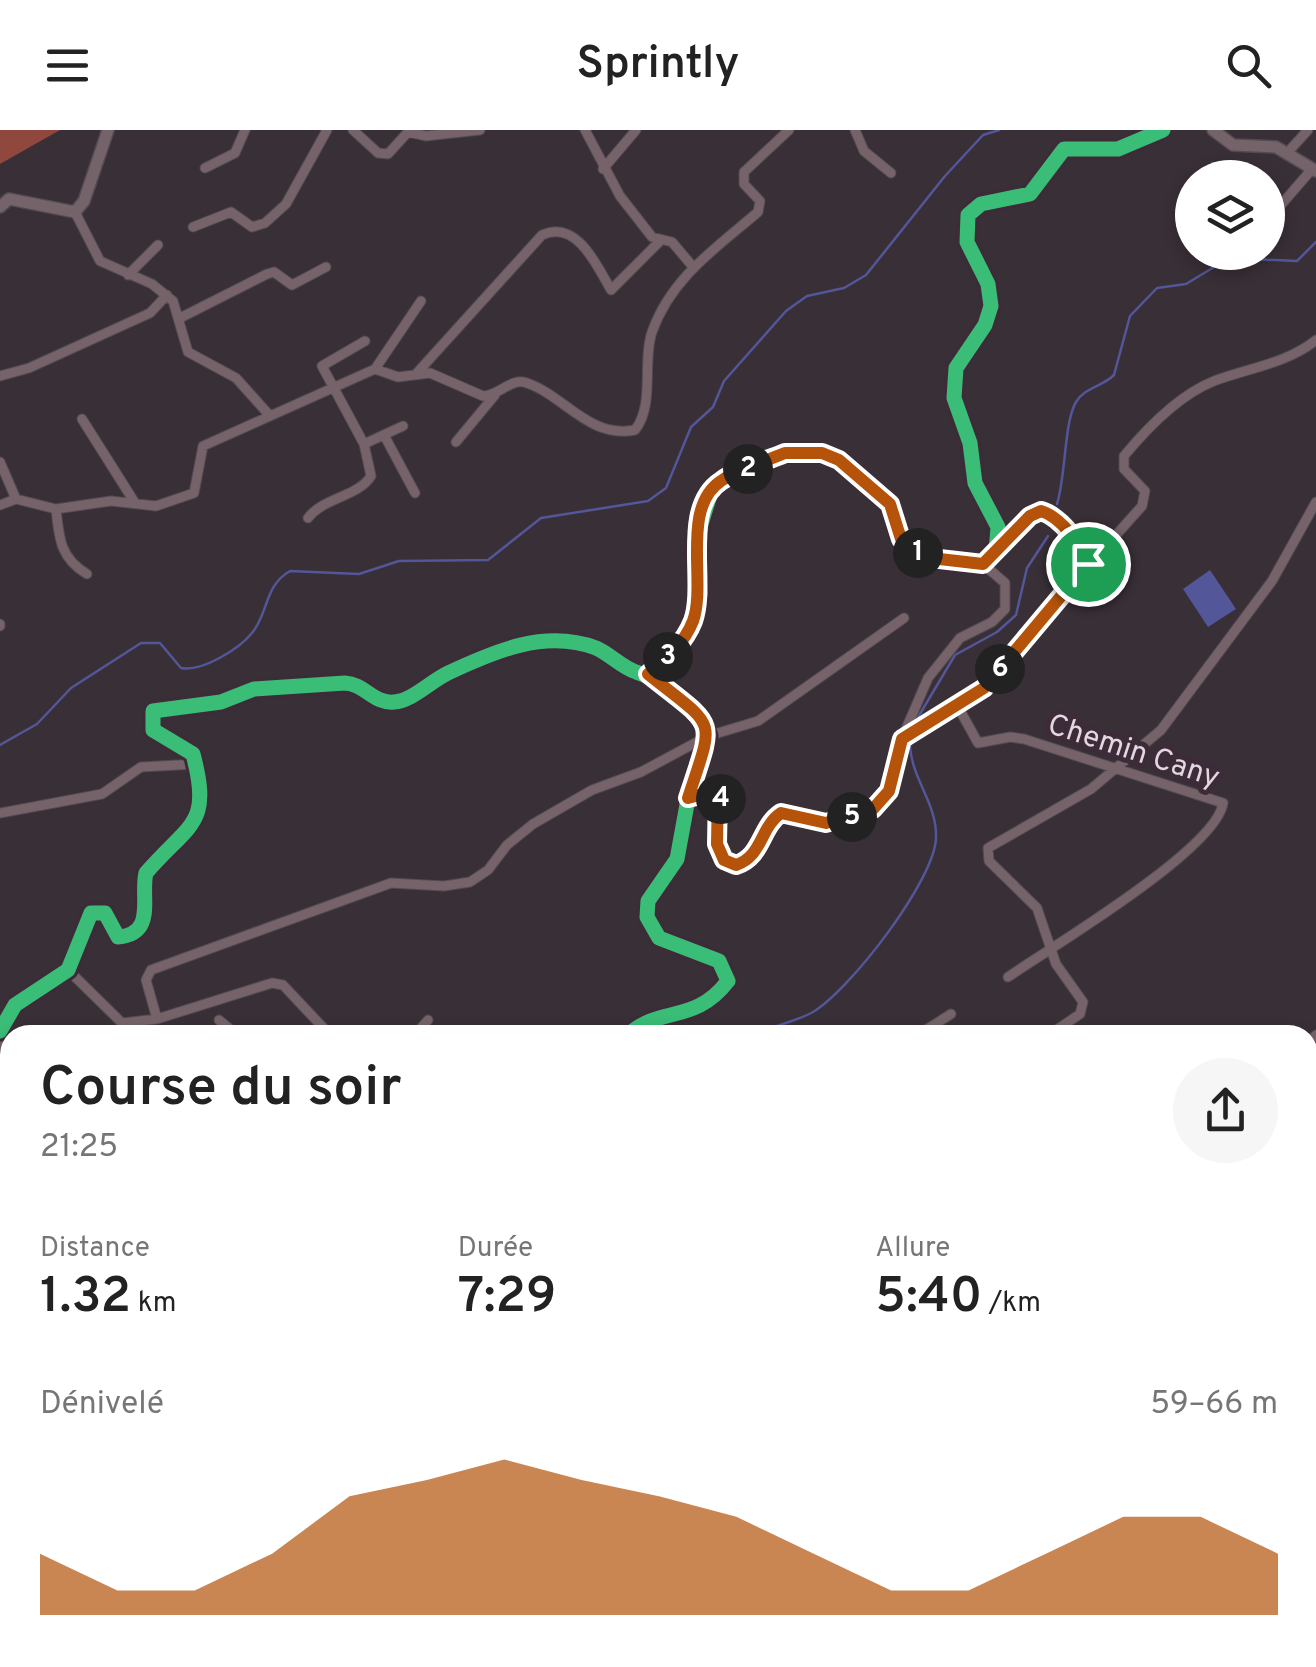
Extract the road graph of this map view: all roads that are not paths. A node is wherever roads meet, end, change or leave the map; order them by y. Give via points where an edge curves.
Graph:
1 (108, 130) edge
2 (245, 130) edge
3 (327, 130) edge
4 (353, 130) edge
5 (480, 130) edge
6 (585, 130) edge
7 (636, 130) edge
8 (789, 130) edge
9 (856, 130) edge
10 (1163, 130) edge
11 (1214, 130) edge
12 (1308, 130) edge
13 (1288, 152) junction
14 (205, 168) dead end
15 (603, 169) junction
16 (1314, 170) edge
17 (891, 173) dead end
18 (1285, 202) edge
19 (0, 207) edge
20 (75, 212) junction
21 (193, 227) dead end
22 (660, 242) junction
23 (158, 245) dead end
24 (326, 267) dead end
25 (694, 268) junction
26 (128, 276) junction
27 (168, 295) junction
28 (421, 301) dead end
29 (180, 318) junction
30 (1316, 340) edge
31 (365, 342) dead end
32 (375, 369) junction
33 (416, 374) junction
34 (0, 376) edge
35 (332, 388) junction
36 (495, 394) junction
37 (270, 416) junction
38 (82, 420) dead end
39 (404, 426) dead end
40 (384, 435) junction
41 (456, 442) dead end
42 (364, 444) junction
43 (0, 462) edge
44 (415, 493) dead end
45 (16, 499) junction
46 (1316, 502) edge
47 (135, 503) junction
48 (0, 505) edge
49 (56, 509) junction
50 (308, 518) dead end
51 (999, 546) junction
52 (983, 564) junction
53 (1088, 564) junction
54 (87, 574) dead end
55 (904, 618) dead end
56 (648, 674) junction
57 (957, 705) junction
58 (906, 735) junction
59 (708, 736) junction
60 (196, 764) junction
61 (1114, 768) junction
62 (688, 798) junction
63 (0, 813) edge
64 (1052, 946) junction
65 (68, 970) junction
66 (1008, 978) dead end
67 (951, 1014) dead end
68 (157, 1018) junction
69 (219, 1020) dead end
70 (428, 1020) dead end
71 (4, 1025) edge
72 (225, 1025) edge
73 (320, 1025) edge
74 (424, 1025) edge
75 (640, 1025) edge
76 (934, 1025) edge
77 (1064, 1025) edge

1 - 20 main road
2 - 14 street via 235,153
3 - 21 street via 276,215 252,227 226,212
4 - 5 street via 382,154 408,132
6 - 15 street
7 - 15 street
8 - 25 street via 744,172 744,184 760,201 758,212
9 - 17 street via 864,152
10 - 51 street via 1118,149 1064,149 1030,194 981,204 968,216 967,242 991,306 956,368 954,398
11 - 13 main road via 1233,145
12 - 13 street
13 - 16 main road
15 - 22 street
16 - 18 street
19 - 20 main road via 9,199
20 - 26 street via 96,258
22 - 25 street via 672,242
22 - 33 street via 612,290 582,244 547,232
23 - 26 street
24 - 29 street via 300,284 266,274
25 - 36 street via 668,292 652,333 635,430 606,429 572,414 527,382
26 - 27 street
27 - 29 street
27 - 34 street via 150,313
28 - 32 street
29 - 37 street via 188,352 236,378
30 - 53 street via 1197,389 1161,418 1123,461 1145,491 1144,501
31 - 35 street via 324,362
32 - 33 street via 398,377
32 - 35 street
33 - 36 street
35 - 37 street
35 - 42 street
36 - 41 street
37 - 47 street via 203,446 191,495 161,506
38 - 47 street
39 - 40 street
40 - 42 street
40 - 44 street
42 - 50 street via 368,482
43 - 45 street
45 - 48 street
45 - 49 street
46 - 61 street via 1272,580 1161,730
47 - 49 street
49 - 54 street via 61,548
51 - 52 street
51 - 53 street via 1034,512 1044,511
52 - 56 street via 922,557 901,539 890,504 839,460 785,453 721,480 711,492 695,543 700,583 694,618 682,642
52 - 58 street via 1005,583 1005,609 951,646 928,678
53 - 57 street via 990,682
55 - 59 street via 774,711
56 - 59 street via 695,712
56 - 60 street via 590,646 545,638 455,670 398,702 345,683 254,689 221,702 153,711 152,730 186,746
57 - 58 street
57 - 61 street, Chemin Cany via 978,744 1016,738
58 - 62 street via 893,781 878,805 826,823 781,813 744,863 726,862 719,853 718,790
59 - 62 street
59 - 68 street via 533,824 470,882 391,883 151,970 146,980
60 - 63 street via 141,767 102,794
60 - 65 street via 202,775 199,811 146,873 142,922 118,936 105,913 91,912
61 - 64 street via 986,852 1030,896
61 - 64 street, Chemin Cany via 1219,800 1223,808 1176,861
62 - 75 street via 676,859 648,902 646,918 659,938 719,961 728,981 690,1012
64 - 66 street, Chemin Cany
64 - 77 street via 1083,1005
65 - 68 street via 117,1021
65 - 71 street via 15,1005
67 - 76 street
68 - 73 street via 278,983
69 - 72 street
70 - 74 street

